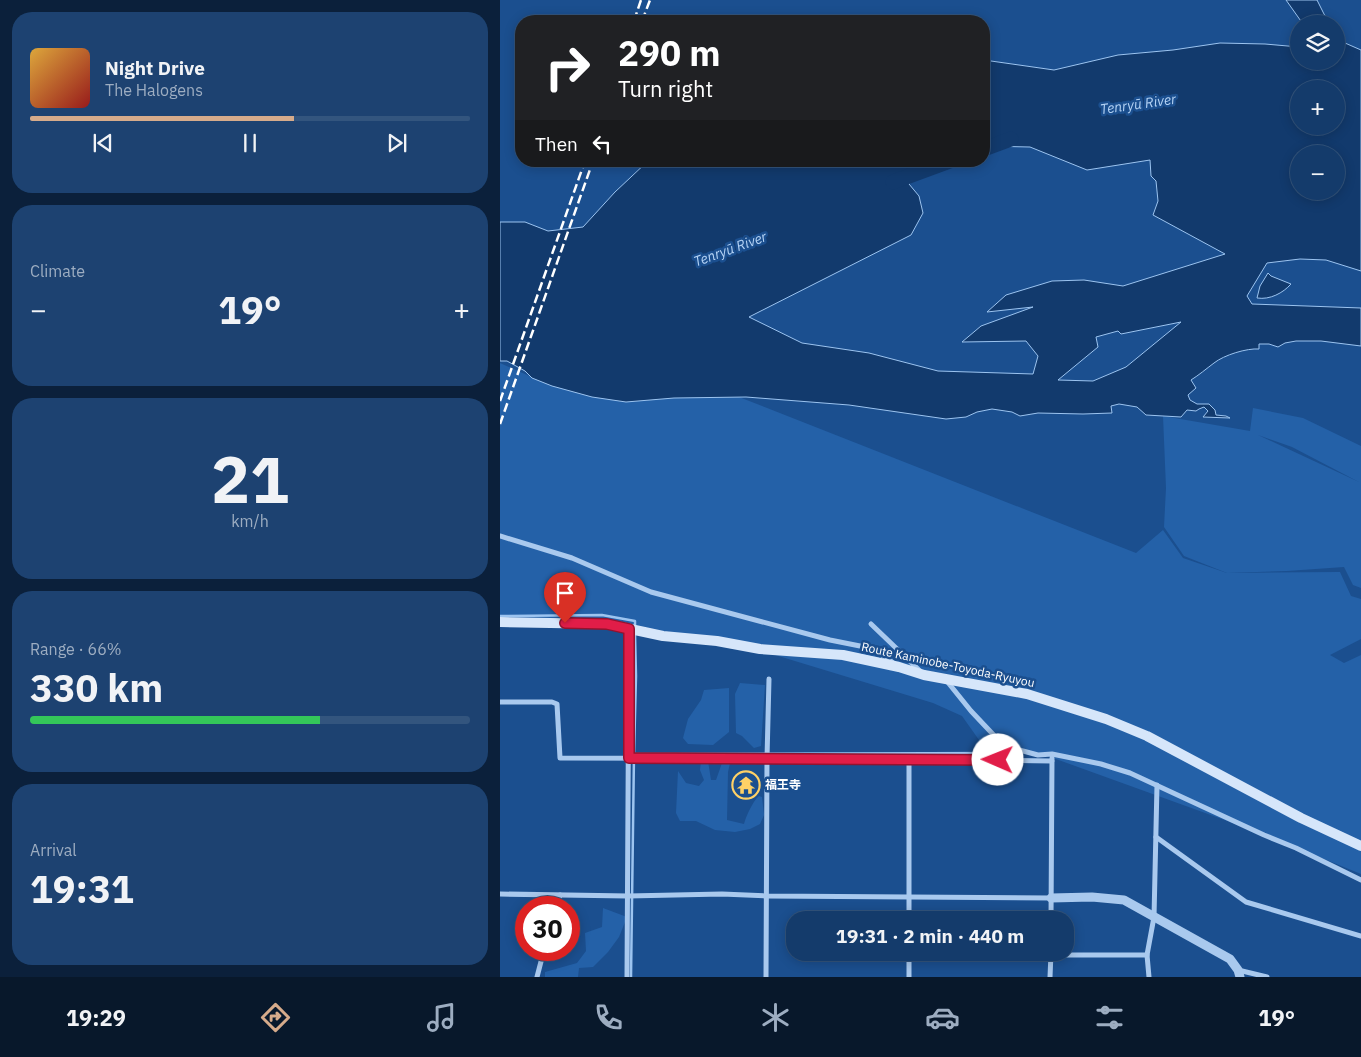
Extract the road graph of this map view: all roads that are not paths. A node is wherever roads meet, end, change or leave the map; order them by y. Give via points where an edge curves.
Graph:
1 (500, 536) edge
2 (500, 622) edge
3 (871, 624) dead end
4 (629, 629) junction
5 (899, 667) junction
6 (924, 675) junction
7 (769, 679) dead end
8 (946, 679) junction
9 (500, 702) edge
10 (1052, 754) junction
11 (629, 758) junction
12 (767, 758) junction
13 (909, 759) junction
14 (1052, 761) junction
15 (1157, 785) junction
16 (1156, 837) junction
17 (1361, 846) edge
18 (1361, 880) edge
19 (500, 894) edge
20 (560, 895) joint
21 (628, 896) junction
22 (767, 896) junction
23 (910, 897) junction
24 (1051, 898) junction
25 (909, 911) edge
26 (1051, 911) edge
27 (1154, 917) junction
28 (1361, 936) edge
29 (1074, 954) edge
30 (1147, 955) junction
31 (541, 961) edge
32 (909, 961) edge
33 (1050, 961) edge
34 (1239, 973) edge
35 (537, 977) edge
36 (627, 977) edge
37 (766, 977) edge
38 (909, 977) edge
39 (1050, 977) edge
40 (1149, 977) edge
41 (1267, 977) edge

1 - 5 street via 572,558 651,592 865,647
2 - 4 main road, Route Kaminobe-Toyoda-Ryuyou via 607,624
3 - 6 street
4 - 5 main road, Route Kaminobe-Toyoda-Ryuyou via 760,649 843,655
4 - 11 street
5 - 6 main road, Route Kaminobe-Toyoda-Ryuyou
6 - 8 main road, Route Kaminobe-Toyoda-Ryuyou
7 - 12 street
8 - 10 street via 970,711 1004,746
8 - 17 main road, Route Kaminobe-Toyoda-Ryuyou via 1027,694 1106,719 1147,736 1301,818
9 - 11 street via 557,704 560,758
10 - 14 street
10 - 15 street via 1101,764
11 - 12 street
11 - 21 street
12 - 13 street
12 - 22 street
13 - 14 street
13 - 23 street
14 - 24 street
15 - 16 street
15 - 18 street
16 - 27 street
16 - 28 street via 1246,902
19 - 20 street
20 - 21 street
21 - 22 street
21 - 36 street
22 - 23 street
22 - 37 street
23 - 24 street
23 - 25 street
24 - 26 street
24 - 27 street via 1124,900
27 - 30 street
27 - 34 street via 1230,959
29 - 30 street
30 - 40 street
31 - 35 street
32 - 38 street
33 - 39 street
34 - 41 street

